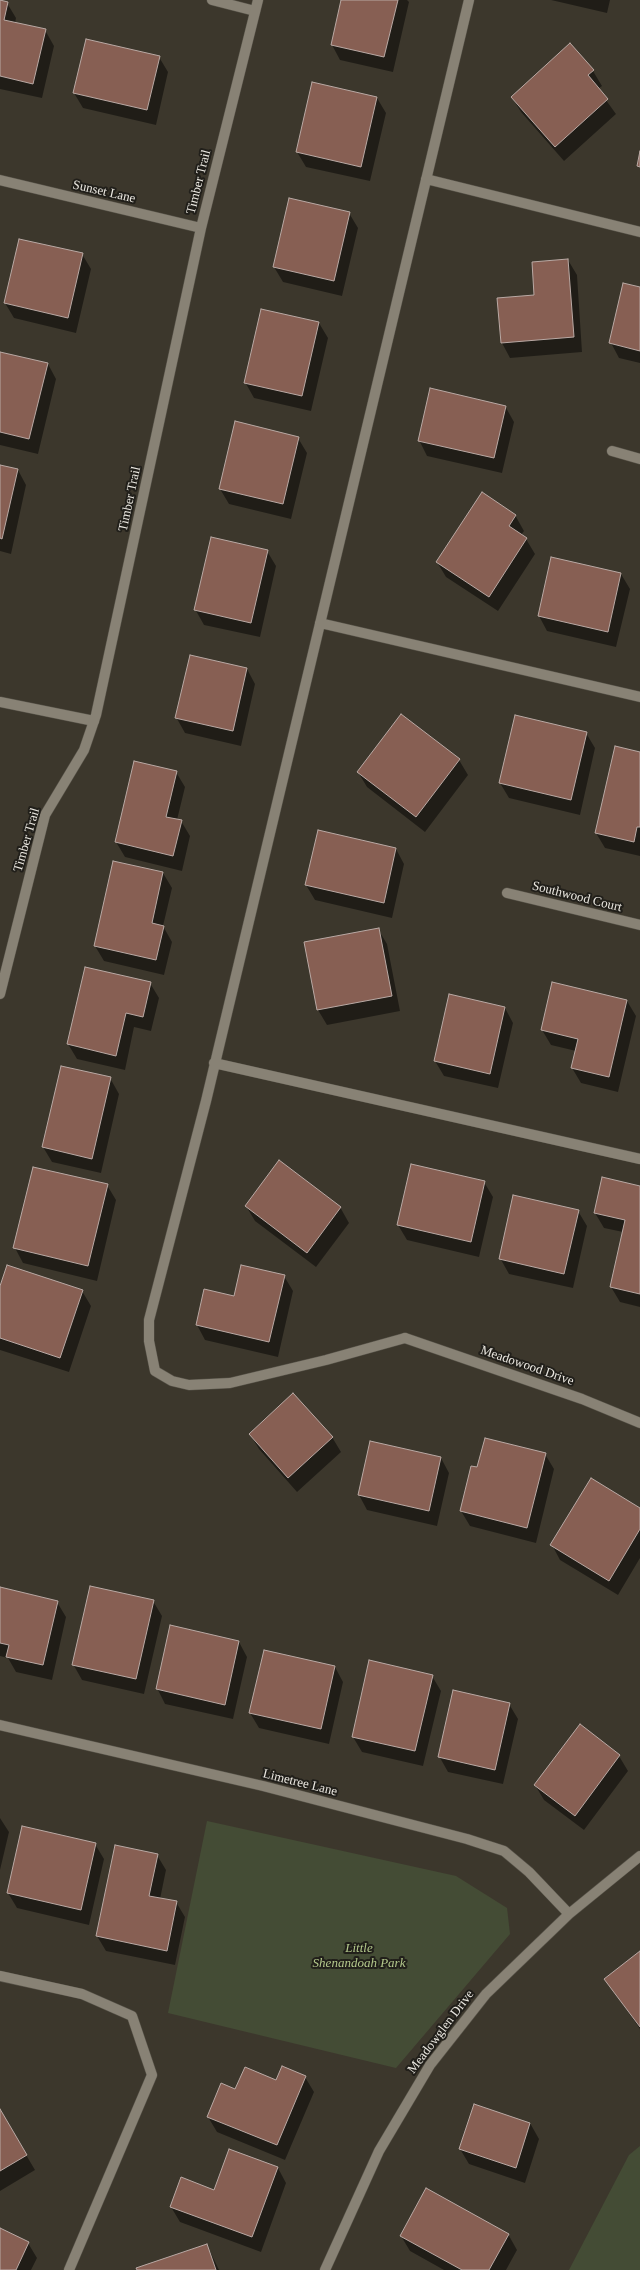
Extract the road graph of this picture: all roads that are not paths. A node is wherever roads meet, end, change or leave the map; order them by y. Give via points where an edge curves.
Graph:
1 (212, 0) edge
2 (258, 0) edge
3 (469, 0) edge
4 (255, 11) junction
5 (426, 179) junction
6 (0, 180) edge
7 (201, 228) junction
8 (640, 232) edge
9 (612, 451) dead end
10 (640, 459) edge
11 (320, 623) junction
12 (640, 697) edge
13 (0, 702) edge
14 (94, 721) junction
15 (508, 894) dead end
16 (640, 925) edge
17 (0, 994) edge
18 (214, 1063) junction
19 (640, 1159) edge
20 (640, 1422) edge
21 (0, 1725) edge
22 (640, 1856) edge
23 (568, 1914) junction
24 (0, 1976) edge
25 (69, 2270) edge
26 (325, 2270) edge

1 - 4 street
2 - 4 street, Timber Trail
3 - 5 street
4 - 7 street, Timber Trail
5 - 8 street
5 - 11 street
6 - 7 street, Sunset Lane
7 - 14 street, Timber Trail
9 - 10 street
11 - 12 street
11 - 18 street
13 - 14 street
14 - 17 street, Timber Trail via 84,750 45,815
15 - 16 street, Southwood Court
18 - 19 street
18 - 20 street, Meadowood Drive via 149,1320 148,1341 155,1371 172,1381 189,1385 230,1383 405,1338 582,1399
21 - 23 street, Limetree Lane via 263,1786 504,1851 529,1872
22 - 23 street, Meadowglen Drive
23 - 26 street, Meadowglen Drive via 486,1994 430,2064 379,2151
24 - 25 street via 82,1994 132,2016 152,2075

